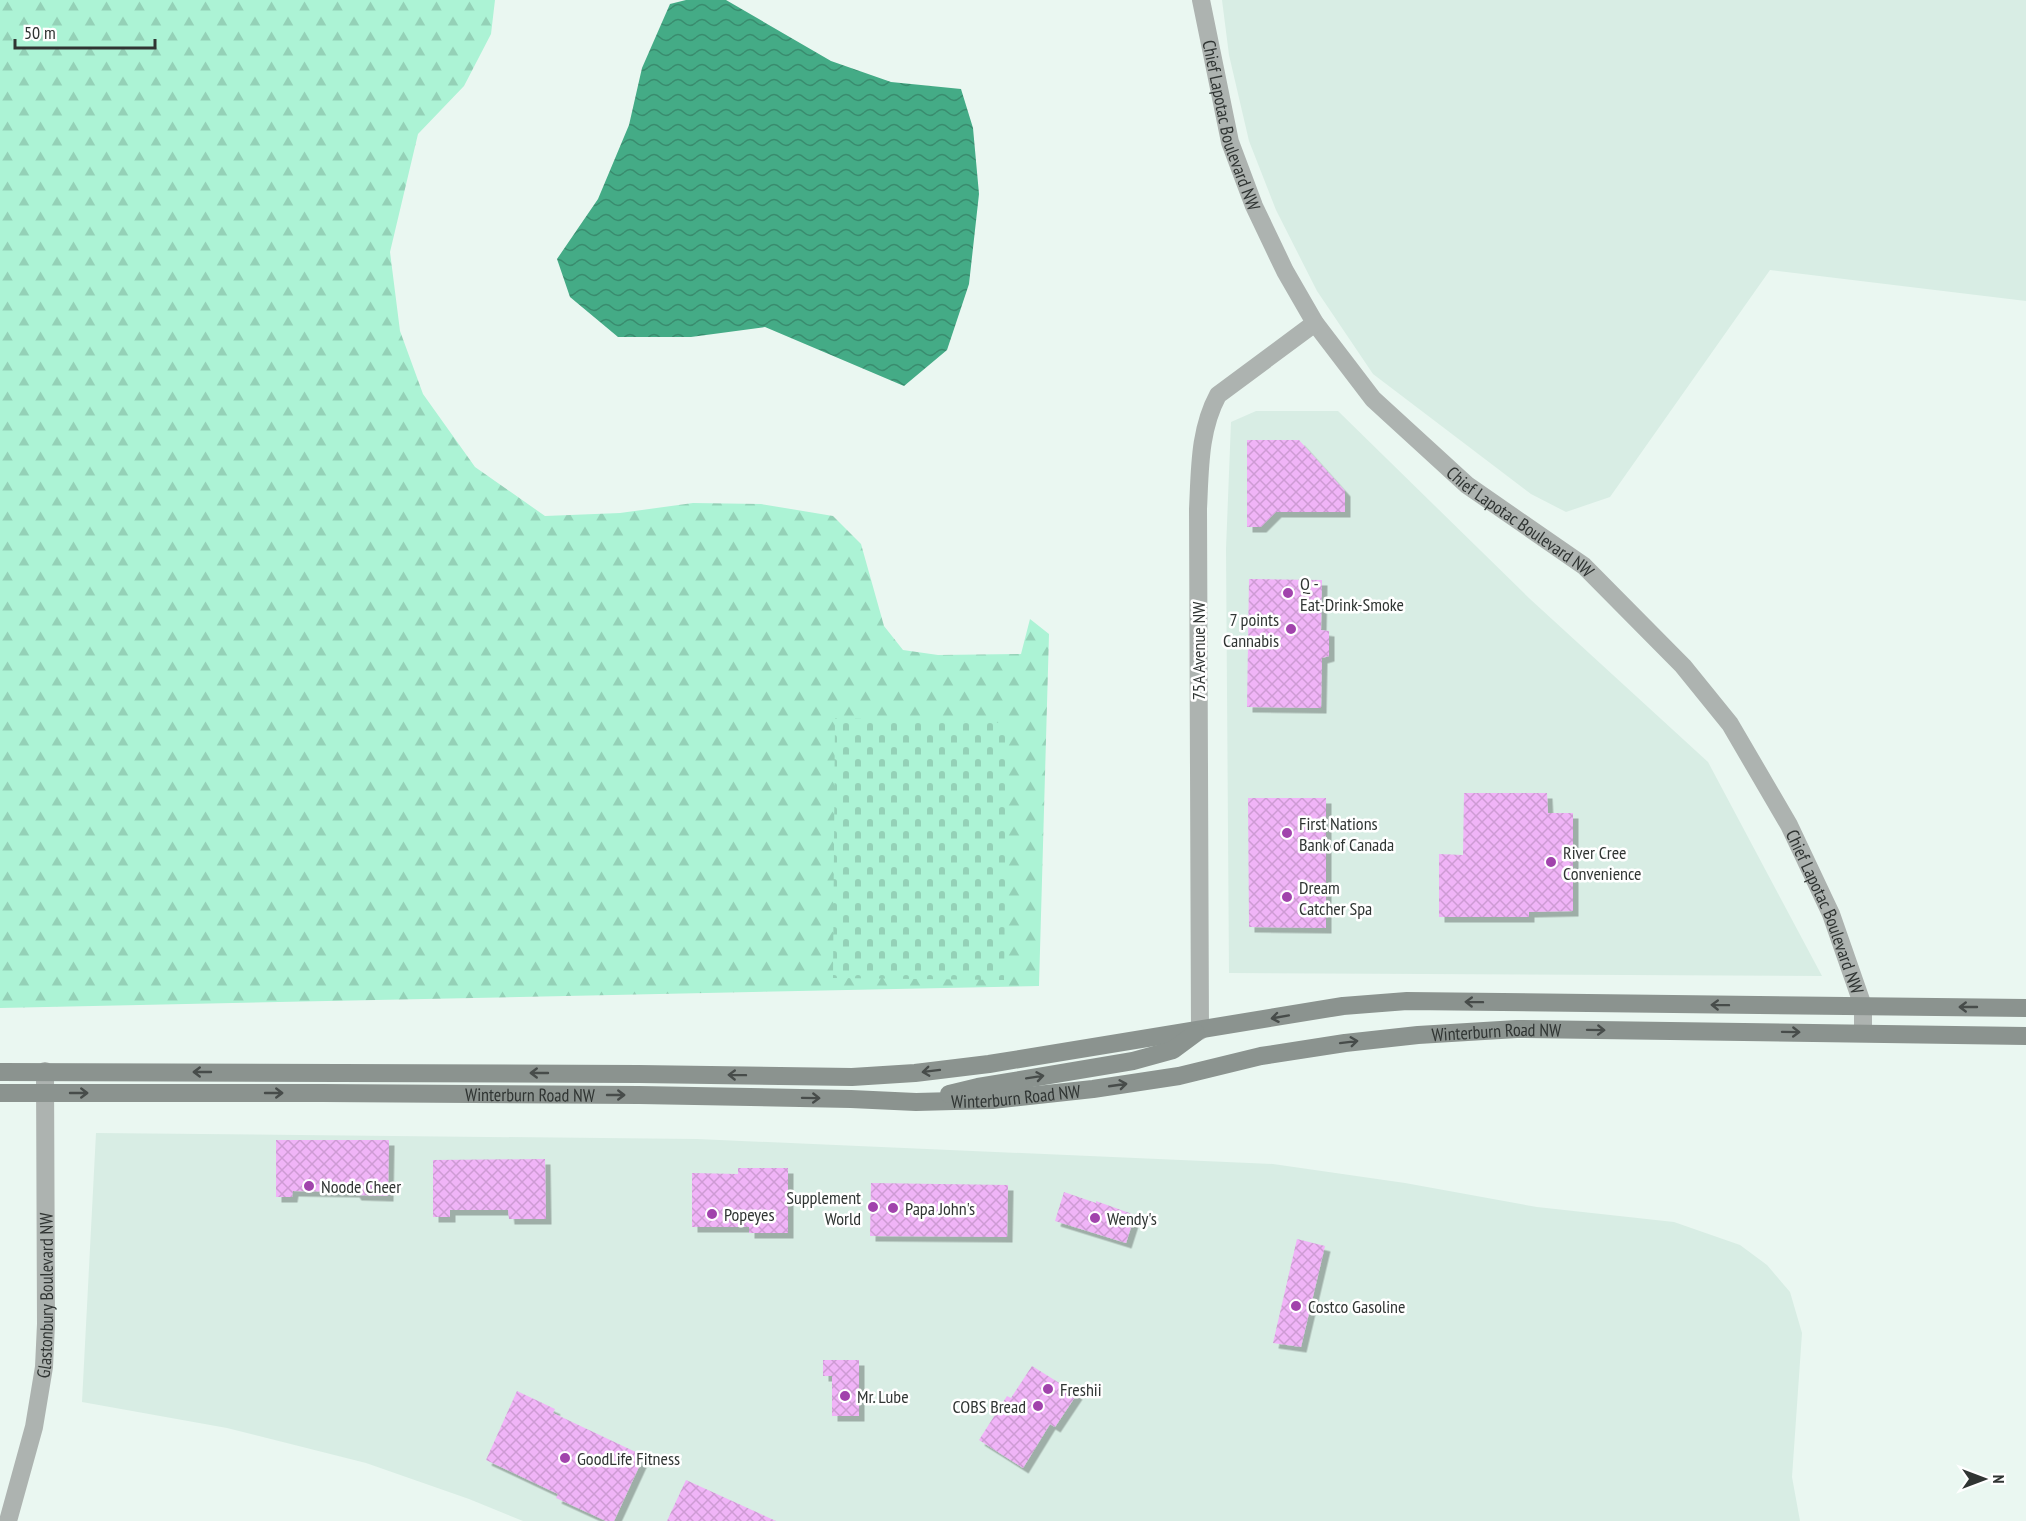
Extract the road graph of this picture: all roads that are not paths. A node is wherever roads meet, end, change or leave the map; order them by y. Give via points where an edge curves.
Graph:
1 (1201, 0) edge
2 (1315, 323) junction
3 (1863, 1006) junction
4 (2026, 1008) edge
5 (1200, 1030) junction
6 (1863, 1033) junction
7 (2026, 1036) edge
8 (45, 1071) junction
9 (0, 1072) edge
10 (0, 1093) edge
11 (45, 1094) junction
12 (916, 1102) junction
13 (8, 1519) edge

1 - 2 street, Chief Lapotac Boulevard NW via 1230,142 1258,215
2 - 3 street, Chief Lapotac Boulevard NW via 1373,399 1467,485 1584,566 1683,666 1730,724 1789,825 1831,914
2 - 5 street, 75A Avenue NW via 1218,395 1210,409 1201,445
4 -> 3 main road, Winterburn Road NW
3 -> 5 main road, Winterburn Road NW via 1407,1001 1343,1006
3 - 6 street, Chief Lapotac Boulevard NW
5 -> 8 main road, Winterburn Road NW via 989,1064 852,1077
12 -> 5 main road via 978,1087 1134,1061 1173,1050
6 - 7 main road, Winterburn Road NW
12 -> 6 main road, Winterburn Road NW via 992,1100 1093,1089 1179,1076 1261,1056 1418,1035 1517,1029
8 - 9 main road, Winterburn Road NW
8 - 11 street, Glastonbury Boulevard NW
10 - 11 main road, Winterburn Road NW
11 -> 12 main road, Winterburn Road NW via 323,1092
11 - 13 street, Glastonbury Boulevard NW via 44,1367 26,1464

